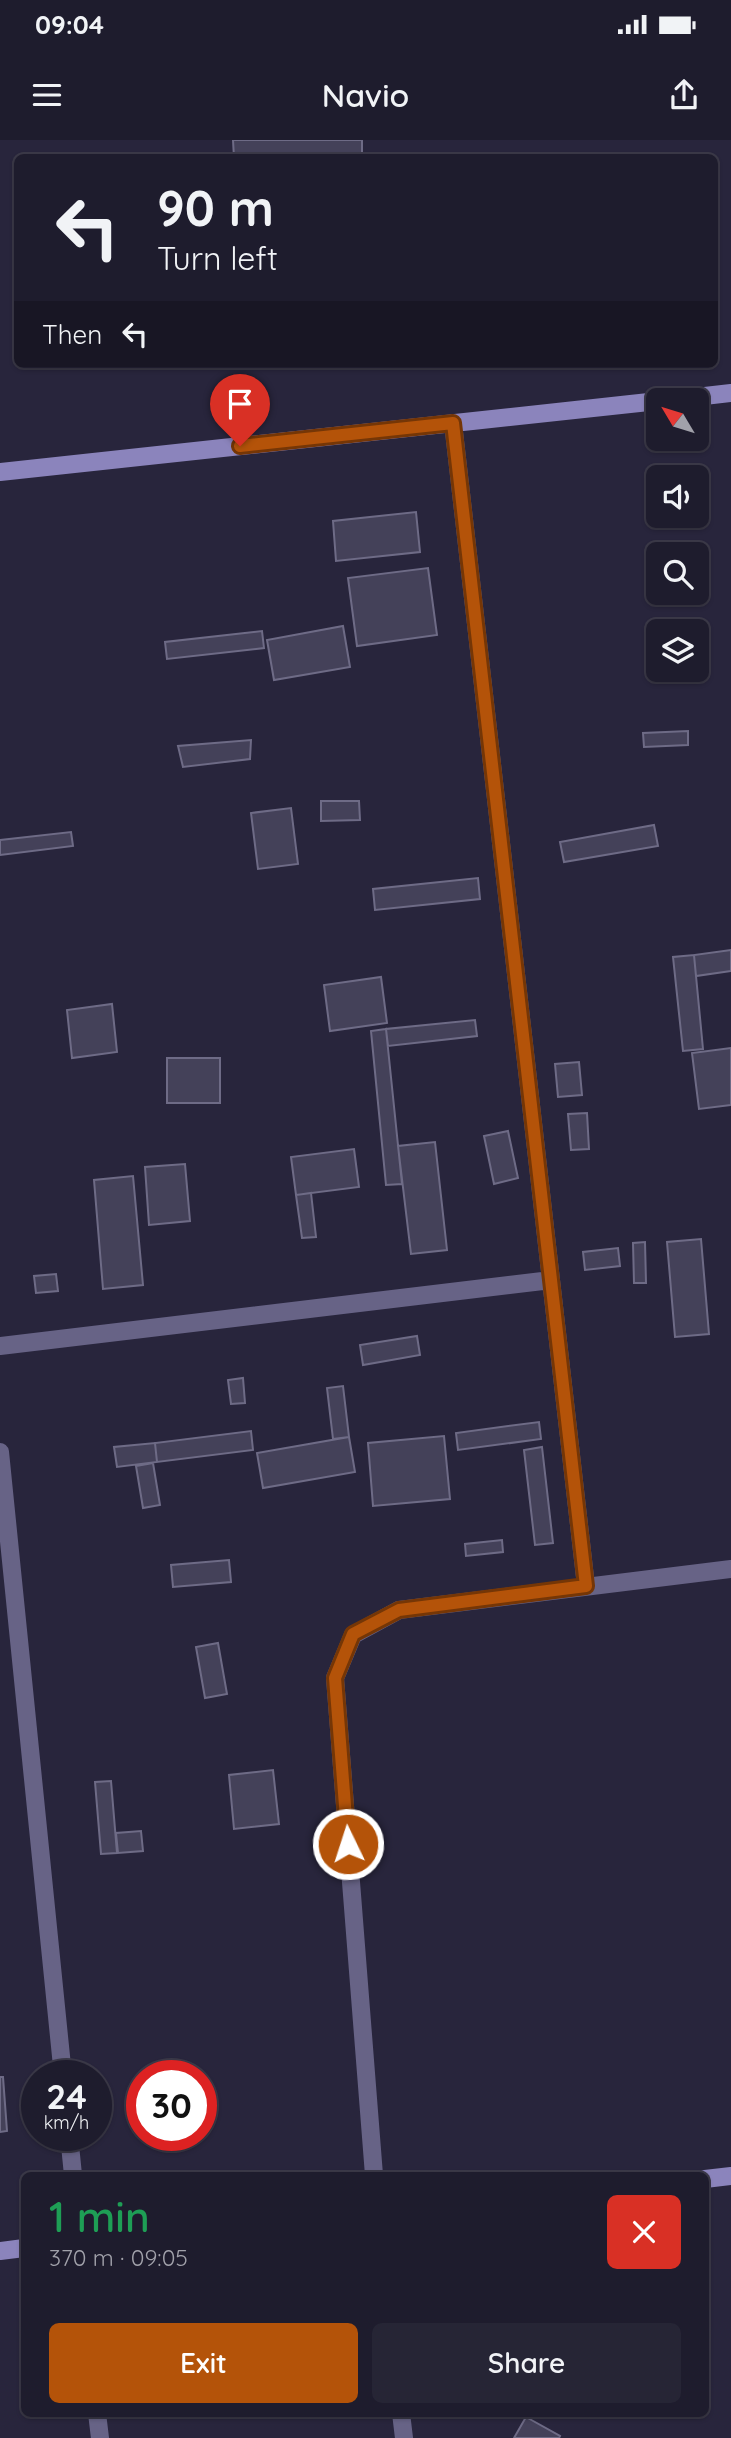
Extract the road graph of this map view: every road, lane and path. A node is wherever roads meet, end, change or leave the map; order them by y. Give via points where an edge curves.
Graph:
1 (731, 393) edge
2 (709, 395) edge
3 (646, 402) edge
4 (453, 423) junction
5 (0, 472) edge
6 (551, 1280) junction
7 (0, 1346) edge
8 (0, 1452) edge
9 (731, 1569) edge
10 (586, 1586) junction
11 (61, 2060) edge
12 (71, 2151) edge
13 (73, 2172) edge
14 (374, 2172) edge
15 (731, 2176) edge
16 (709, 2179) edge
17 (21, 2248) edge
18 (0, 2251) edge
19 (97, 2417) edge
20 (401, 2417) edge
21 (100, 2438) edge
22 (404, 2438) edge

1 - 2 street
3 - 4 street
4 - 5 street
4 - 6 street
6 - 7 street
6 - 10 street
8 - 11 street
9 - 10 street
10 - 14 street via 399,1610 353,1634 335,1678
12 - 13 street
15 - 16 street
17 - 18 street
19 - 21 street
20 - 22 street

